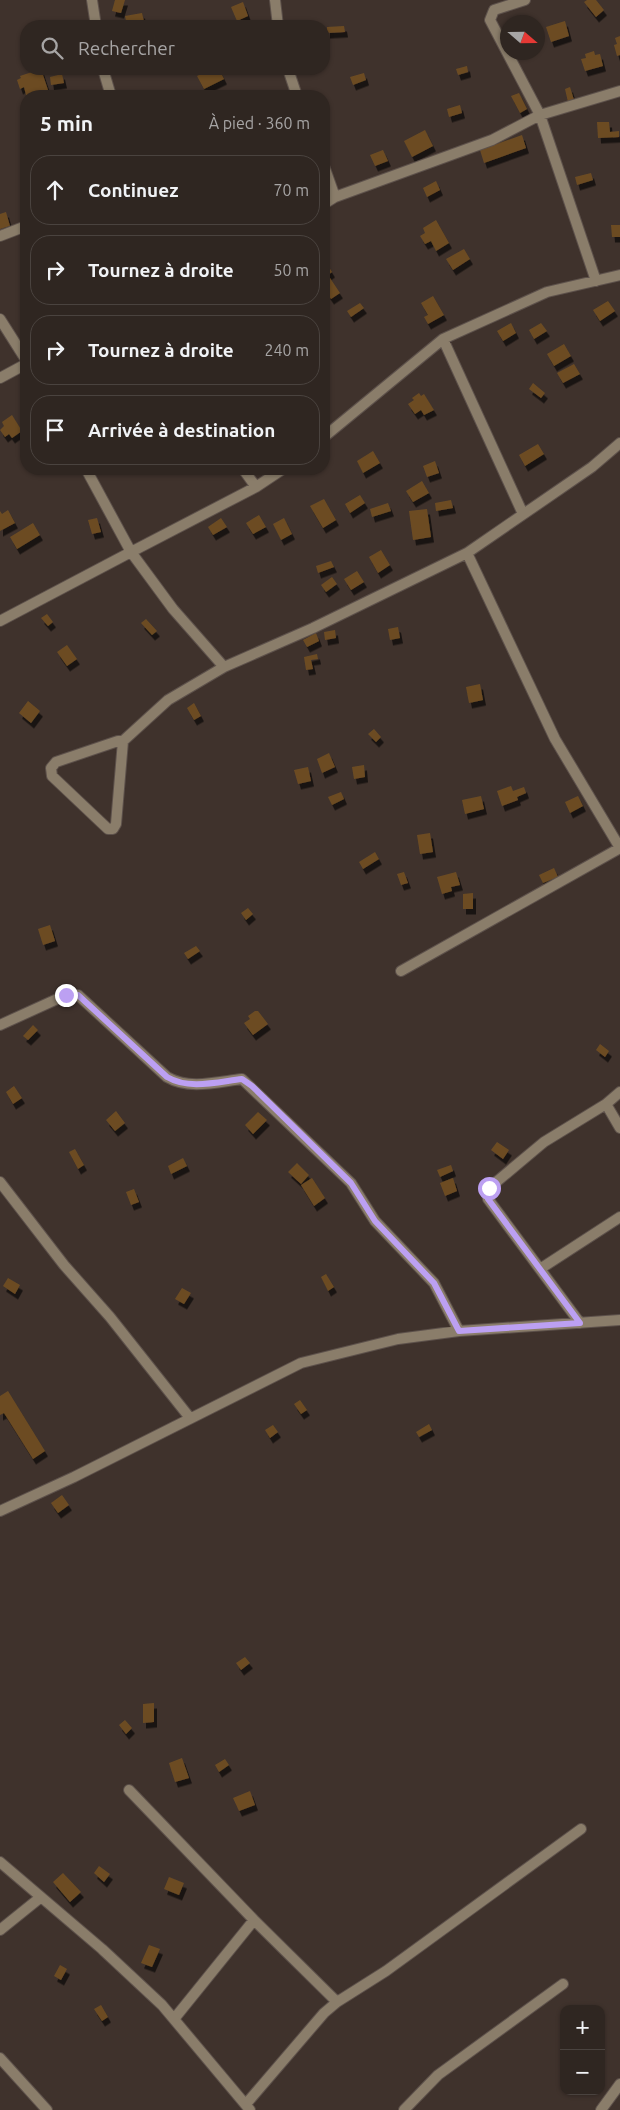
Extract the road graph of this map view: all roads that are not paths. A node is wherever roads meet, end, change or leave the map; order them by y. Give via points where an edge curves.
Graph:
1 (92, 0) edge
2 (275, 0) edge
3 (525, 0) edge
4 (95, 20) edge
5 (277, 20) edge
6 (105, 75) edge
7 (290, 75) edge
8 (110, 90) edge
9 (294, 90) edge
10 (620, 91) edge
11 (540, 115) junction
12 (330, 183) edge
13 (335, 197) junction
14 (330, 200) edge
15 (20, 228) edge
16 (0, 236) edge
17 (620, 275) edge
18 (596, 281) junction
19 (0, 319) edge
20 (443, 339) junction
21 (20, 351) edge
22 (20, 367) edge
23 (0, 378) edge
24 (330, 432) edge
25 (620, 443) edge
26 (89, 475) edge
27 (247, 475) edge
28 (274, 475) edge
29 (256, 487) junction
30 (523, 514) junction
31 (131, 552) junction
32 (467, 553) junction
33 (0, 621) edge
34 (224, 667) junction
35 (123, 742) junction
36 (620, 848) edge
37 (400, 971) dead end
38 (0, 1025) edge
39 (620, 1092) edge
40 (606, 1104) junction
41 (620, 1128) edge
42 (0, 1182) edge
43 (620, 1217) edge
44 (540, 1269) junction
45 (620, 1320) edge
46 (580, 1323) junction
47 (459, 1331) junction
48 (190, 1418) junction
49 (0, 1511) edge
50 (129, 1790) dead end
51 (581, 1829) dead end
52 (0, 1862) edge
53 (41, 1897) junction
54 (254, 1920) junction
55 (0, 1930) edge
56 (563, 1984) dead end
57 (337, 2002) junction
58 (174, 2019) junction
59 (0, 2058) edge
60 (620, 2084) edge
61 (248, 2107) edge
62 (47, 2110) edge
63 (404, 2110) edge
64 (600, 2110) edge

1 - 4 street
2 - 5 street
3 - 11 street via 494,10 490,20
6 - 8 street
7 - 9 street
10 - 11 street
11 - 13 street via 492,140
11 - 18 street
12 - 13 street
13 - 14 street
15 - 16 street
17 - 18 street
18 - 20 street via 547,292
19 - 21 street
20 - 24 street
20 - 30 street
22 - 23 street
25 - 30 street
26 - 31 street
27 - 29 street
28 - 29 street
29 - 31 street
30 - 32 street
31 - 33 street
31 - 34 street
32 - 34 street
32 - 36 street via 555,740
34 - 35 street via 168,700
35 - 35 street via 116,824 108,830 52,776 51,768 56,762 118,740
36 - 37 street
38 - 47 street via 66,995 78,995 176,1082 187,1085 242,1079 351,1183 375,1221 434,1283
39 - 40 street
40 - 41 street
40 - 44 street via 544,1142 489,1188 488,1199
42 - 48 street
43 - 44 street
44 - 46 street
45 - 46 street
46 - 47 street
47 - 48 street via 398,1340 301,1363
48 - 49 street via 74,1478
50 - 54 street
51 - 57 street via 386,1971
52 - 53 street
53 - 55 street
53 - 58 street via 102,1949
54 - 57 street
54 - 58 street
56 - 63 street via 438,2076
57 - 61 street via 324,2013
58 - 61 street
59 - 62 street
60 - 64 street

